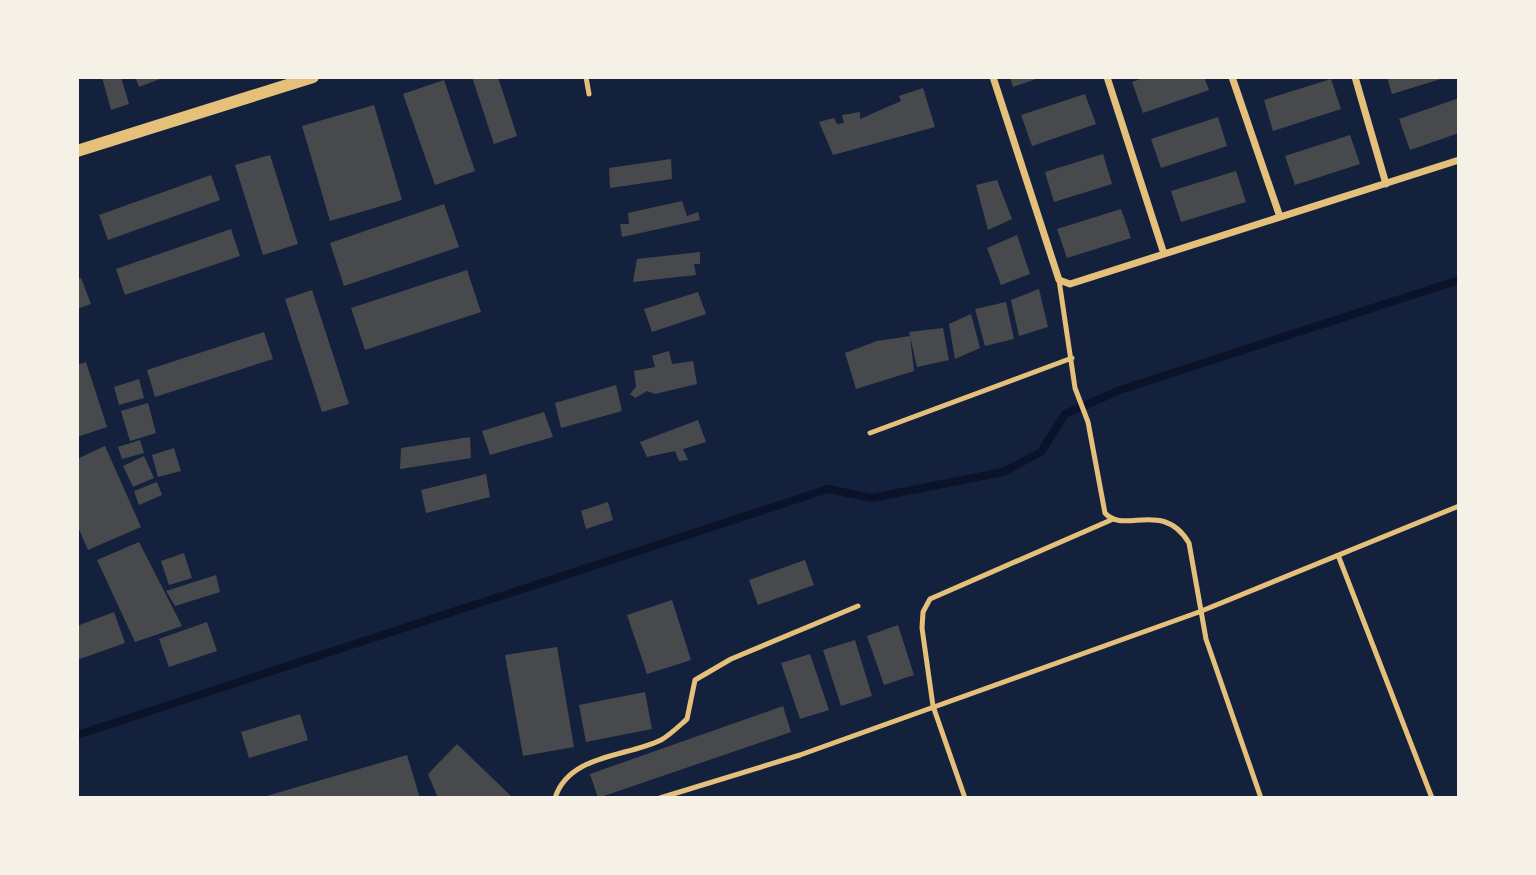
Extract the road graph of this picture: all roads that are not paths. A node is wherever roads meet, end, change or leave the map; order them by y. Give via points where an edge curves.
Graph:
1 (313, 77) edge
2 (586, 77) edge
3 (993, 77) edge
4 (1107, 77) edge
5 (1232, 77) edge
6 (1355, 77) edge
7 (589, 94) dead end
8 (77, 150) edge
9 (1459, 160) edge
10 (1386, 184) junction
11 (1280, 218) junction
12 (1164, 254) junction
13 (1059, 280) junction
14 (1072, 358) junction
15 (870, 433) dead end
16 (1459, 506) edge
17 (1111, 520) junction
18 (1338, 555) junction
19 (858, 606) dead end
20 (1199, 612) junction
21 (933, 706) junction
22 (555, 798) edge
23 (660, 798) edge
24 (965, 798) edge
25 (1261, 798) edge
26 (1432, 798) edge

1 - 8 street
2 - 7 lane
3 - 13 street
4 - 12 street
5 - 11 street
6 - 10 street
9 - 10 street
10 - 11 street
11 - 12 street
12 - 13 street via 1070,284
13 - 14 lane
14 - 15 lane
14 - 17 lane via 1105,513
16 - 18 lane
17 - 20 lane via 1164,520 1181,531 1189,543
17 - 21 lane via 930,599 922,628
18 - 20 lane
18 - 26 lane
19 - 22 lane via 731,659 695,680 687,719 662,739 581,766
20 - 21 lane
20 - 25 lane
21 - 23 lane via 800,755
21 - 24 lane

